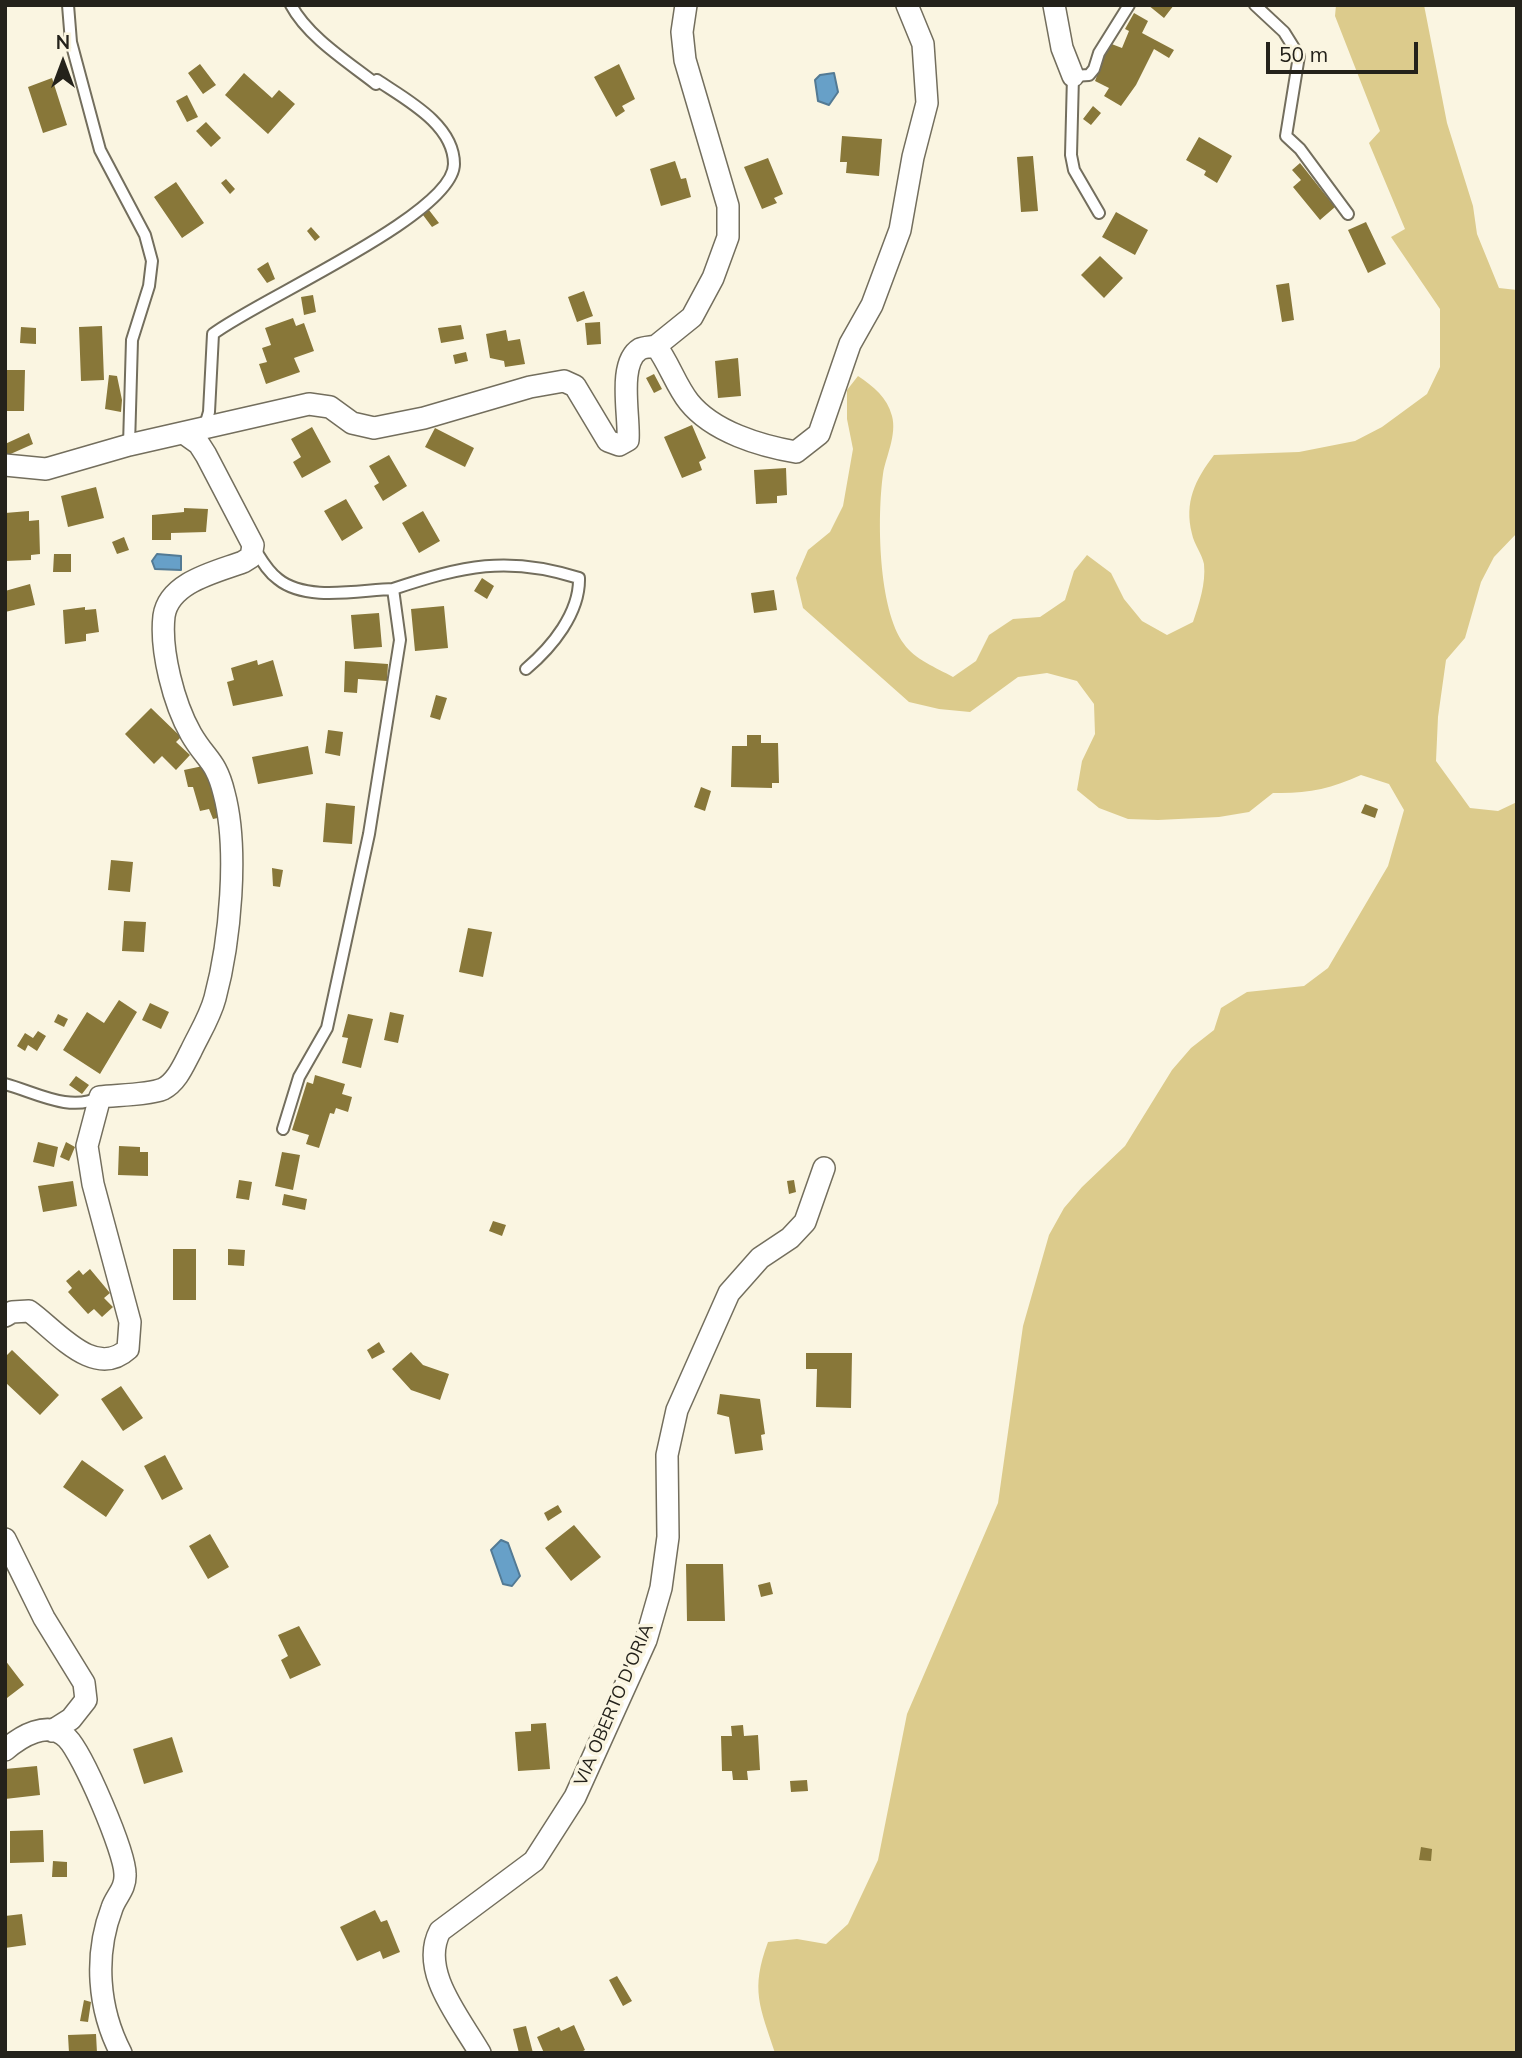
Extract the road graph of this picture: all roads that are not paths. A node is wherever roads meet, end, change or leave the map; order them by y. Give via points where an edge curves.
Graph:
1 (68, 5) edge
2 (291, 5) edge
3 (686, 5) edge
4 (907, 5) edge
5 (1054, 5) edge
6 (1129, 5) edge
7 (1255, 5) edge
8 (1073, 76) junction
9 (1099, 213) dead end
10 (1348, 214) dead end
11 (656, 346) junction
12 (195, 431) junction
13 (129, 445) junction
14 (5, 465) edge
15 (253, 545) junction
16 (393, 589) junction
17 (526, 668) dead end
18 (5, 1084) edge
19 (100, 1097) junction
20 (283, 1129) dead end
21 (824, 1168) dead end
22 (5, 1317) edge
23 (5, 1539) edge
24 (52, 1731) junction
25 (5, 1750) edge
26 (121, 2053) edge
27 (480, 2053) edge

1 - 13 lane via 71,42 100,150 145,235 152,261 132,340
2 - 12 lane via 297,17 341,56 431,118 447,141 454,163 449,184 376,239 213,334 209,412
3 - 11 street via 682,32 685,60 728,206 728,237 692,317
4 - 11 street via 923,44 927,103 900,230 872,305 850,344 818,434 796,452 747,439 707,419 689,402
5 - 8 street
6 - 8 lane via 1094,69 1089,75
7 - 10 lane via 1284,32 1300,56 1286,136
8 - 9 lane via 1071,155 1074,170
11 - 12 street via 640,349 630,360 626,376 628,440 619,445 608,441 575,386 564,382 374,428 352,423 330,407 309,404
12 - 13 street
12 - 15 street
13 - 14 street via 46,469
15 - 16 lane via 279,580 297,589
15 - 19 street via 251,557 190,583 172,597 164,616 176,706 192,737 216,765 233,848 215,1000 178,1075 163,1089
16 - 17 lane via 453,570 509,564 579,578 580,598 545,653
16 - 20 lane via 400,640 369,834 327,1028 299,1076
18 - 19 lane via 66,1103 86,1104
19 - 22 street via 88,1146 93,1184 130,1322 128,1349 119,1357 103,1360 82,1354 29,1311
21 - 27 street, VIA OBERTO D'ORIA via 805,1222 760,1258 729,1293 674,1416 667,1455 668,1537 661,1588 646,1640 575,1797 534,1861 440,1931 434,1944 434,1969
23 - 24 street via 44,1618 84,1683 86,1700 71,1719
24 - 25 street via 20,1737
24 - 26 street via 66,1737 91,1778 126,1872 124,1887 112,1908 100,1983

